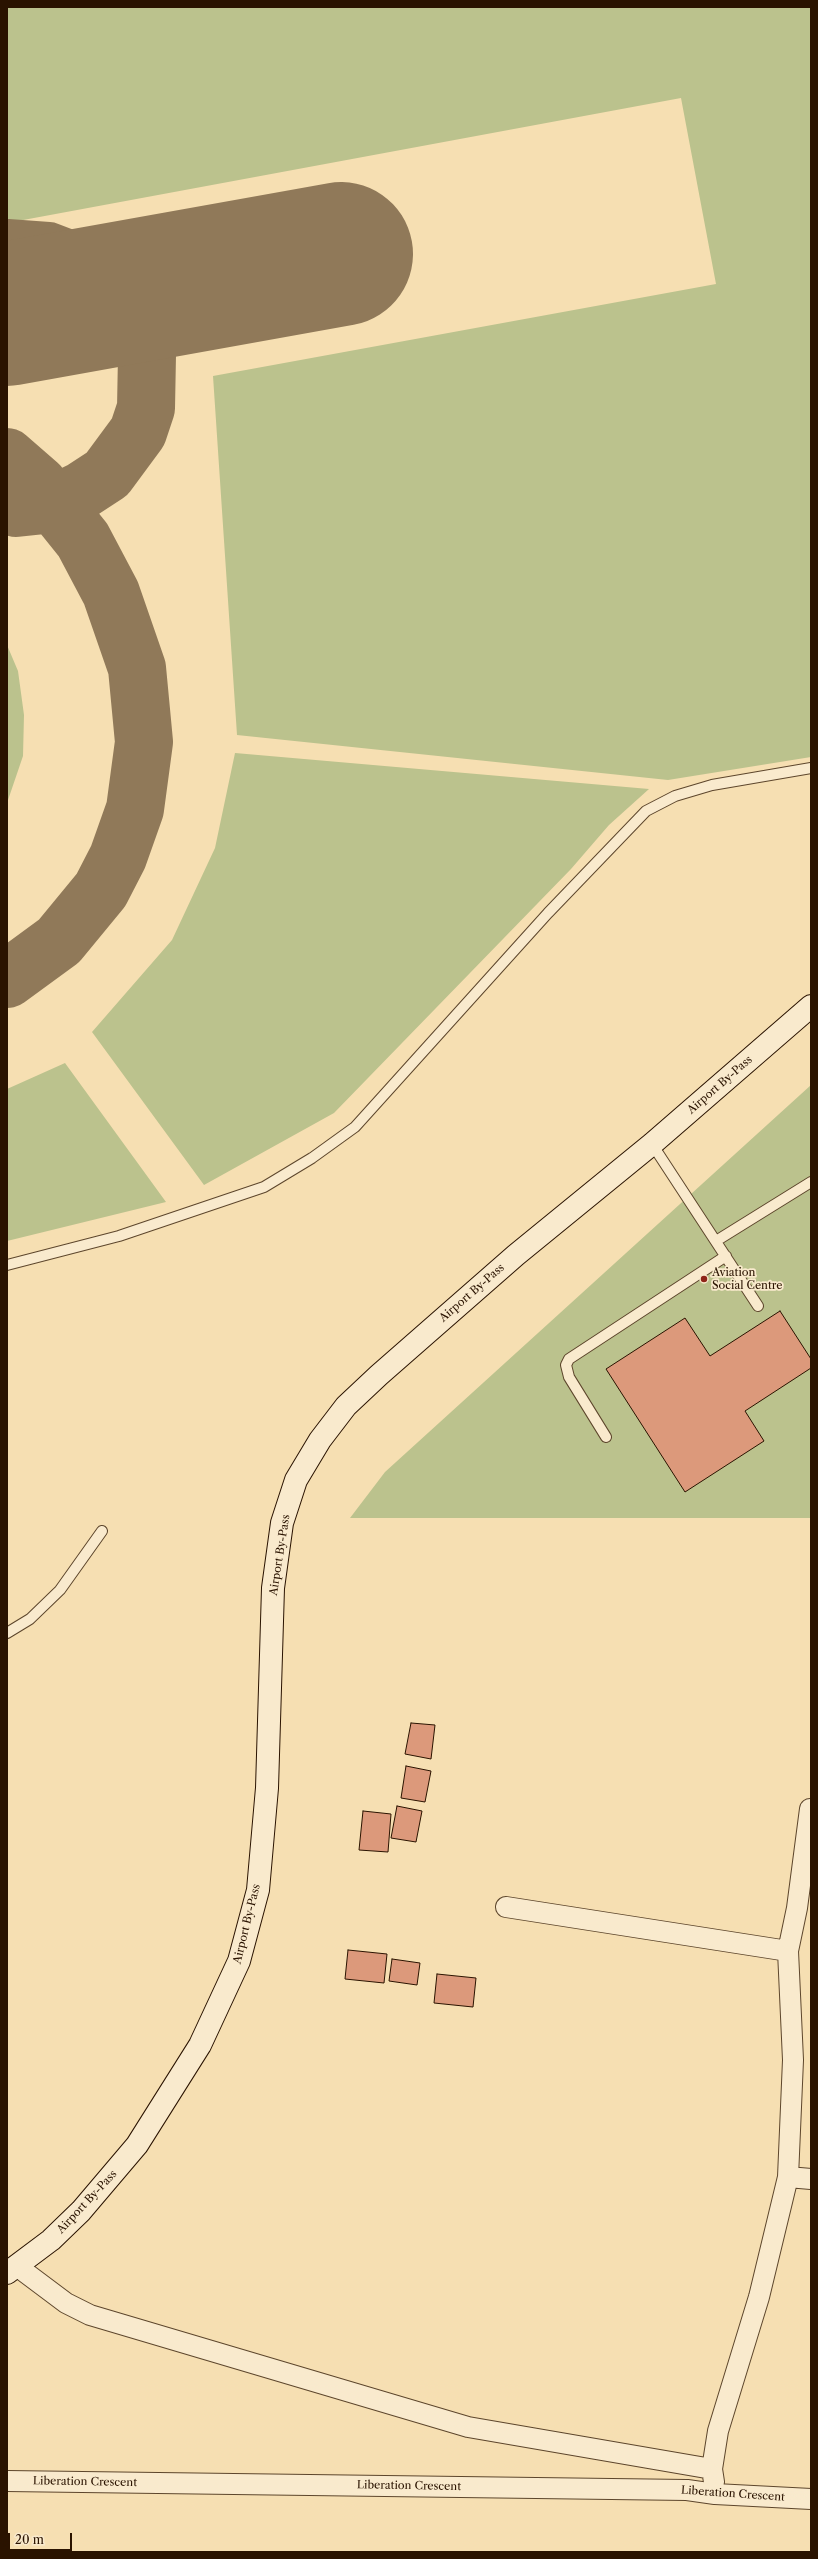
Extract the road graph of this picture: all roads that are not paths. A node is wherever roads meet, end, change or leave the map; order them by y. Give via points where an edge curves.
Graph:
1 (811, 768) edge
2 (811, 1006) edge
3 (652, 1144) junction
4 (811, 1182) edge
5 (716, 1241) junction
6 (726, 1256) junction
7 (7, 1265) edge
8 (758, 1306) dead end
9 (606, 1437) dead end
10 (102, 1531) dead end
11 (7, 1633) edge
12 (810, 1810) dead end
13 (506, 1907) dead end
14 (804, 1909) edge
15 (788, 1951) junction
16 (788, 2177) junction
17 (811, 2179) edge
18 (12, 2270) edge
19 (712, 2469) junction
20 (7, 2482) edge
21 (715, 2494) junction
22 (811, 2499) edge

1 - 7 lane via 712,785 675,796 646,811 548,912 355,1127 312,1158 264,1187 119,1236
2 - 3 main road, Airport By-Pass
3 - 5 lane
3 - 18 main road, Airport By-Pass via 516,1255 378,1375 346,1406 320,1440 296,1480 282,1523 273,1588 267,1788 258,1890 239,1961 200,2045 136,2145 81,2211 51,2240
4 - 5 lane
5 - 6 lane
6 - 8 lane
6 - 9 lane via 569,1359 566,1366 570,1377
10 - 11 lane via 60,1590 30,1619
12 - 14 street
13 - 15 street
14 - 15 street
15 - 16 street via 793,2060
16 - 17 street
16 - 19 street via 759,2296 718,2431
18 - 19 street via 90,2315 468,2427
19 - 21 street
20 - 21 street, Liberation Crescent via 679,2490
21 - 22 street, Liberation Crescent

